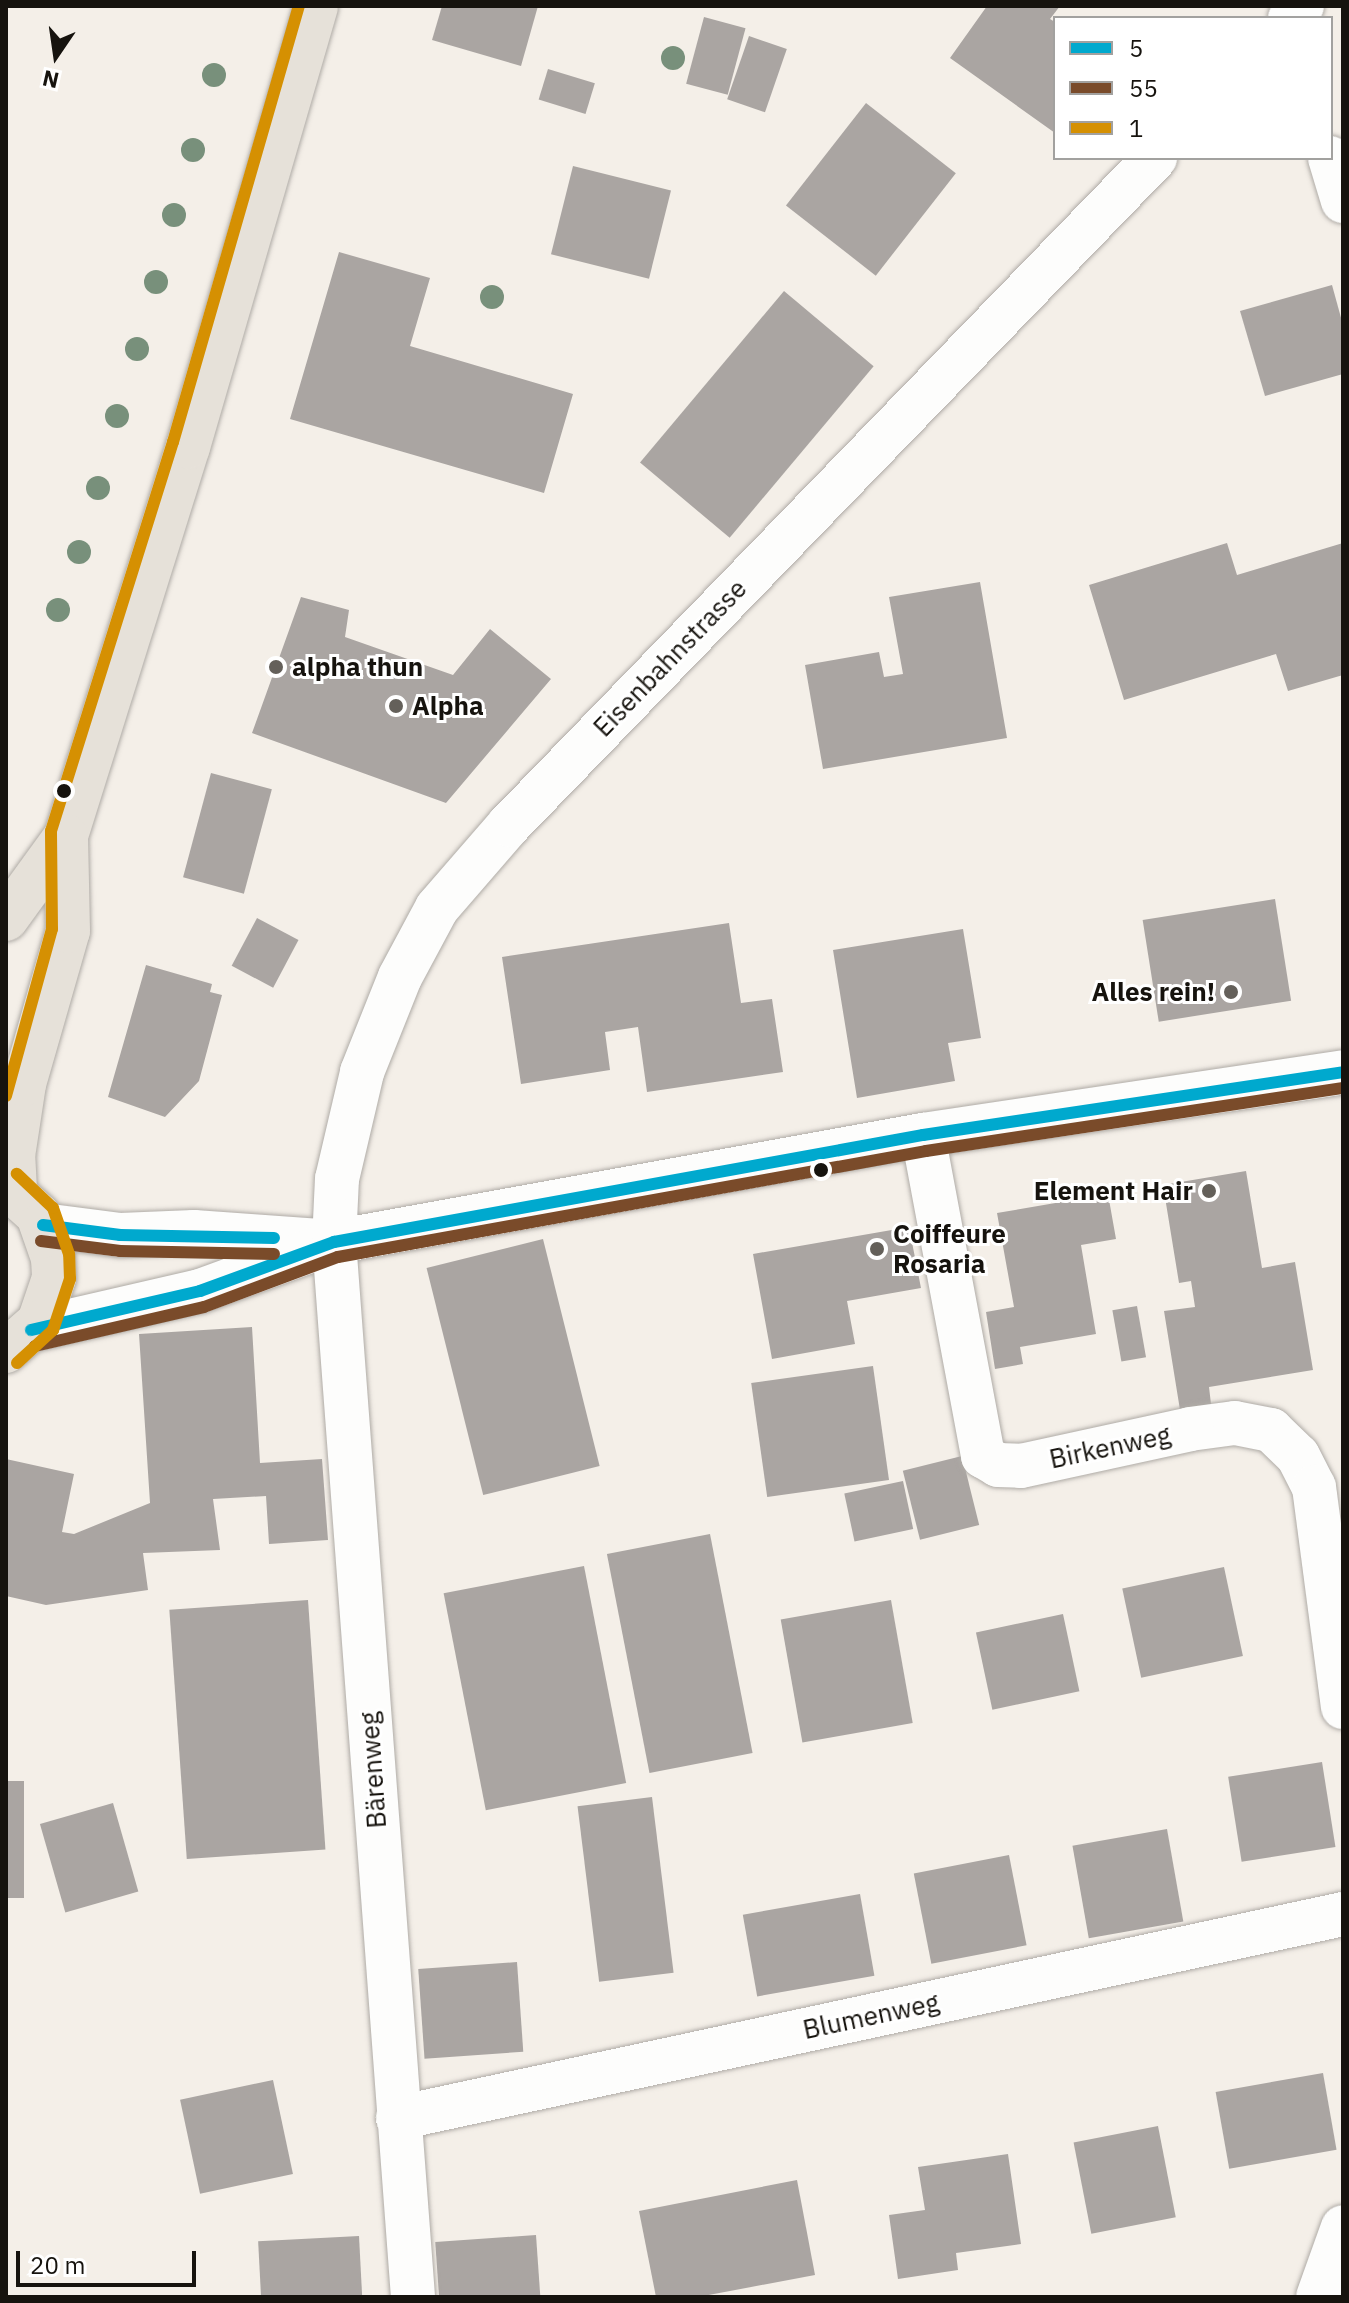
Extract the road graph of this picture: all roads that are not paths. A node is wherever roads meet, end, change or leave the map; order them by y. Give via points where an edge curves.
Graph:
1 (316, 6) edge
2 (1153, 160) edge
3 (1331, 160) edge
4 (1343, 201) edge
5 (66, 836) junction
6 (6, 919) edge
7 (1343, 1072) edge
8 (923, 1135) junction
9 (11, 1188) edge
10 (43, 1225) junction
11 (334, 1242) junction
12 (18, 1340) edge
13 (1343, 1707) edge
14 (1343, 1914) edge
15 (398, 2118) junction
16 (1343, 2227) edge
17 (413, 2297) edge
18 (1318, 2297) edge

1 - 5 main road via 188,447
2 - 11 street, Eisenbahnstrasse via 509,825 437,908 400,977 362,1072 337,1179
3 - 4 street
5 - 6 main road
5 - 9 main road via 68,931 22,1098
7 - 8 street
8 - 11 street
8 - 13 street, Birkenweg via 983,1456 998,1465 1021,1466 1190,1429 1235,1423 1271,1430 1298,1456 1314,1487
9 - 10 main road
10 - 11 street via 120,1235 194,1232
10 - 12 main road via 54,1278 51,1298
11 - 12 street via 200,1291
11 - 15 street, Bärenweg
14 - 15 street, Blumenweg
15 - 17 street, Bärenweg
16 - 18 street

